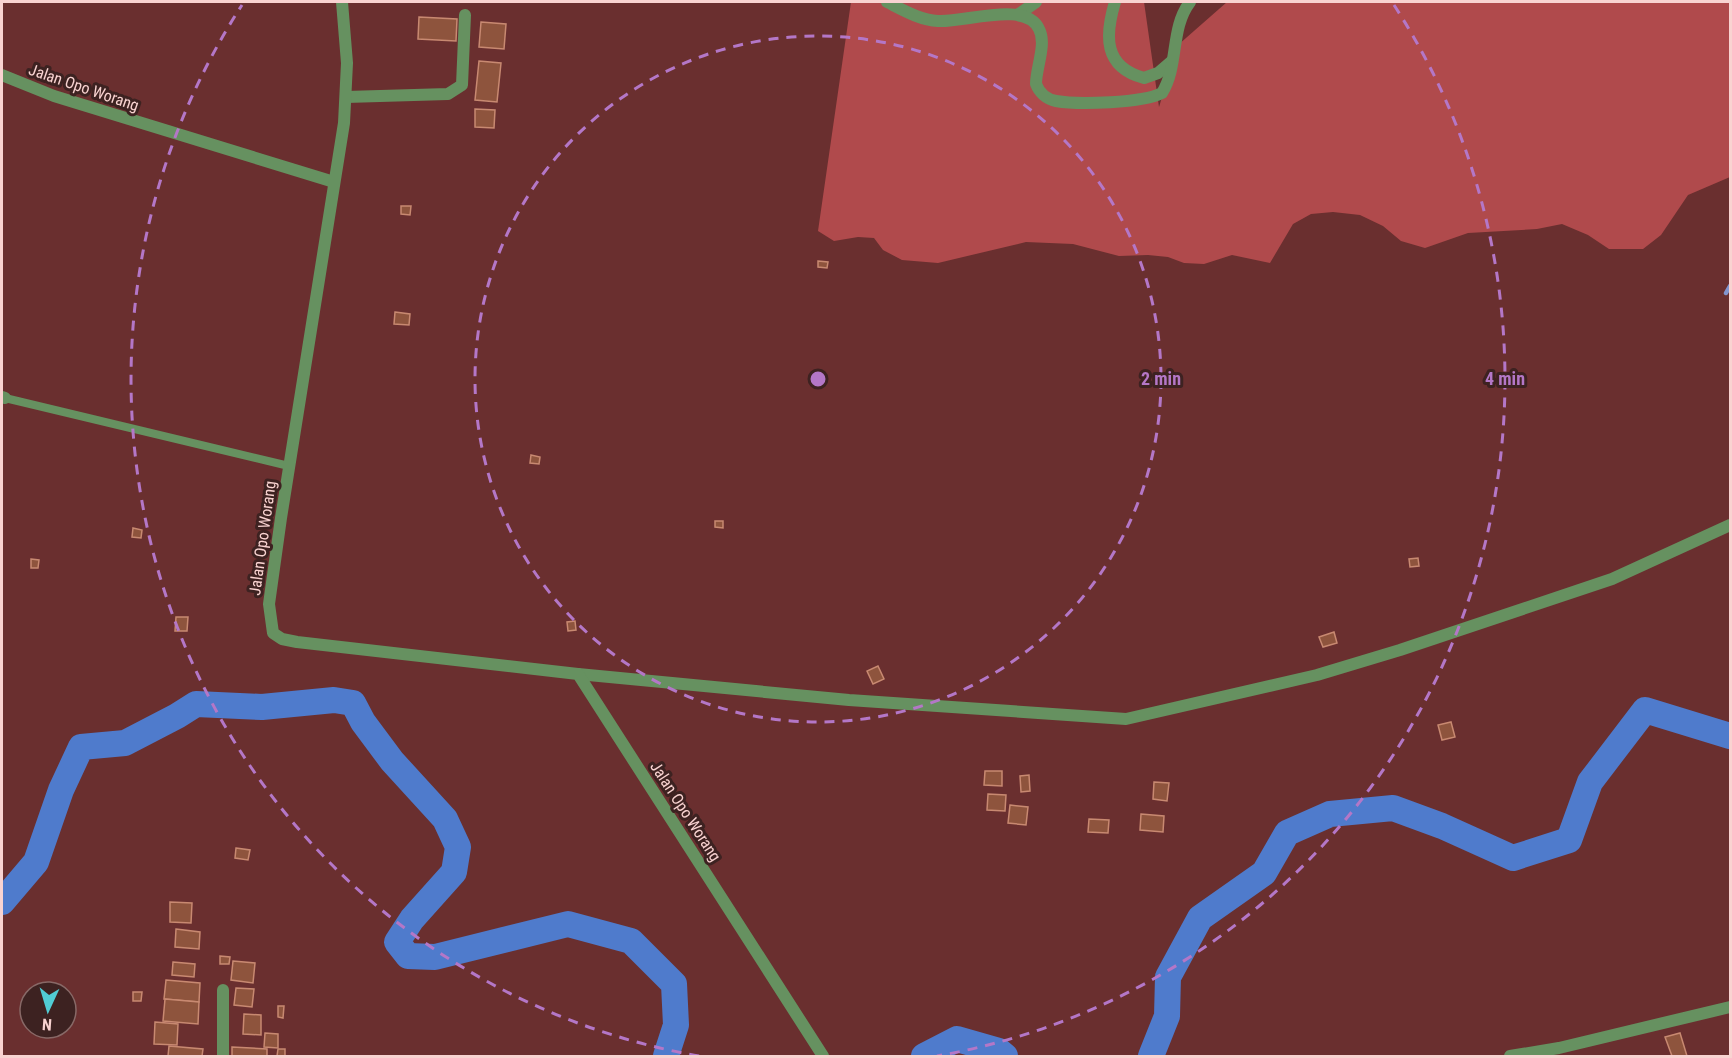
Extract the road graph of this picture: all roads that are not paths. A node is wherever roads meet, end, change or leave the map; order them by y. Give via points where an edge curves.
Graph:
1 (342, 2) edge
2 (887, 2) edge
3 (1035, 2) edge
4 (1115, 2) edge
5 (1190, 2) edge
6 (1019, 14) junction
7 (465, 15) dead end
8 (1172, 61) junction
9 (2, 75) edge
10 (346, 96) junction
11 (334, 182) junction
12 (3, 397) edge
13 (289, 466) junction
14 (1731, 525) edge
15 (578, 674) junction
16 (223, 990) dead end
17 (1731, 1007) edge
18 (223, 1056) edge
19 (823, 1056) edge
20 (1510, 1056) edge

1 - 10 street
2 - 6 street via 922,19 937,21 1005,12
3 - 6 street
4 - 8 street via 1107,38 1118,62 1144,78
5 - 8 street via 1181,19
6 - 8 street via 1039,27 1041,49 1036,84 1038,91 1055,101 1153,98 1166,87
7 - 10 street via 462,85 457,91
9 - 11 street, Jalan Opo Worang via 54,96
10 - 11 street
11 - 13 street, Jalan Opo Worang
12 - 13 lane
13 - 15 street, Jalan Opo Worang via 269,604 273,633 297,642
14 - 15 street via 1612,579 1400,650 1317,675 1126,719 849,700
15 - 19 street, Jalan Opo Worang
16 - 18 street
17 - 20 street

